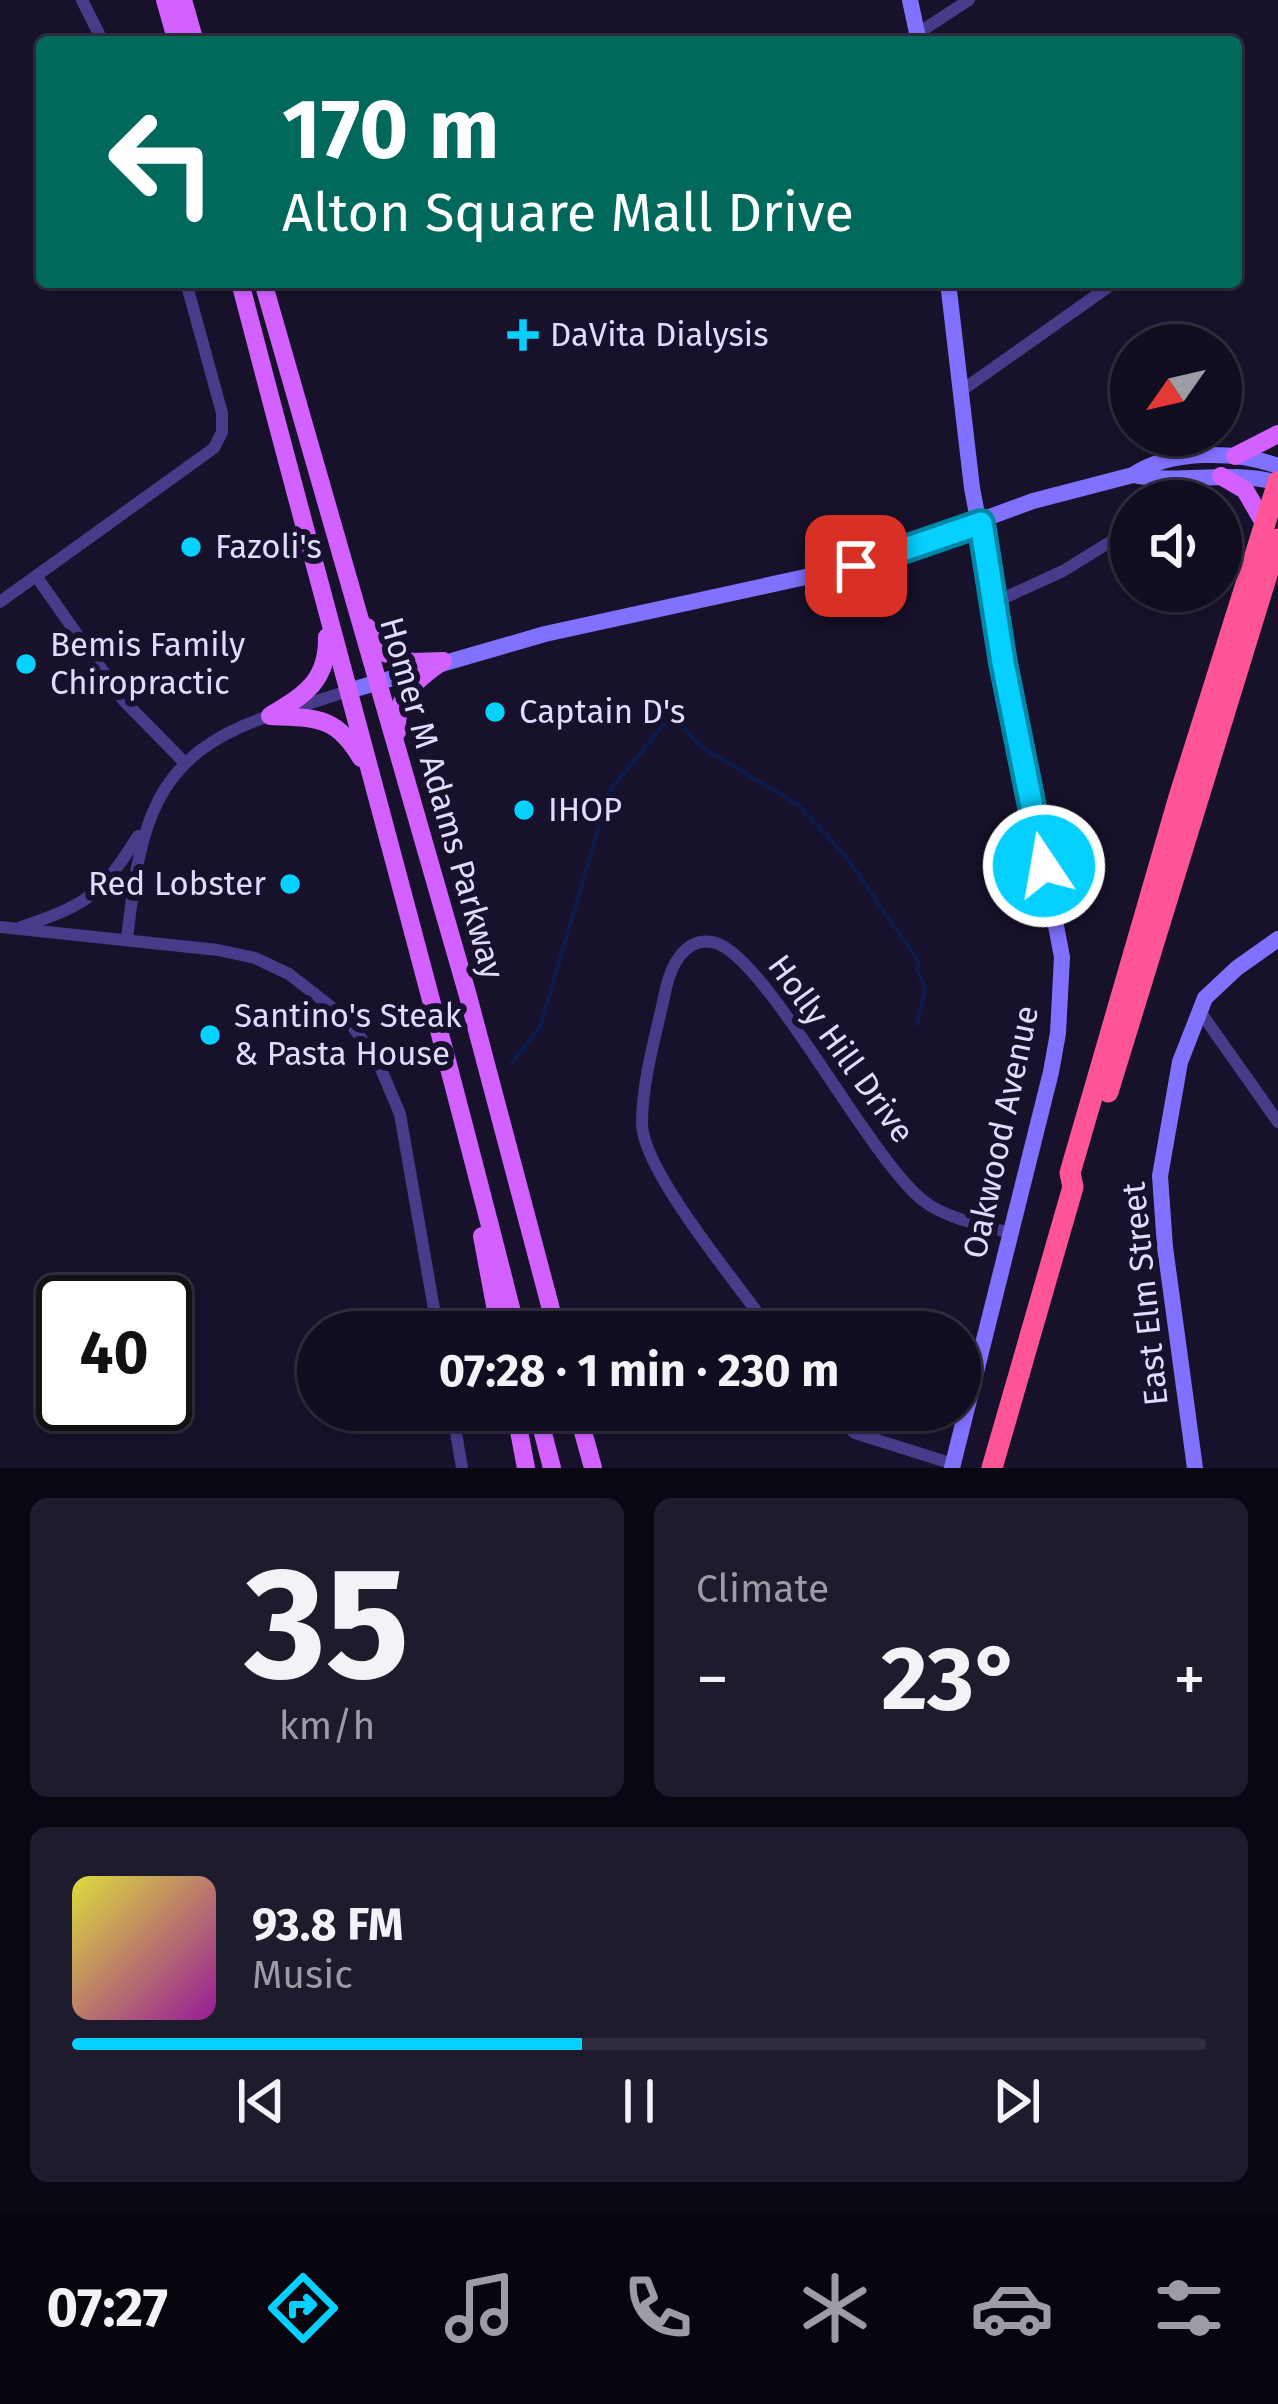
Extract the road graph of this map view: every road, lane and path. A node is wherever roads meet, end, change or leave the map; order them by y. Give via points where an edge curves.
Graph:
1 (82, 0) edge
2 (165, 0) edge
3 (183, 0) edge
4 (910, 0) edge
5 (969, 0) edge
6 (101, 36) edge
7 (175, 36) edge
8 (193, 36) edge
9 (919, 36) edge
10 (922, 36) edge
11 (188, 288) edge
12 (242, 288) edge
13 (265, 288) edge
14 (949, 288) edge
15 (1107, 288) edge
16 (961, 391) junction
17 (1278, 434) edge
18 (1242, 452) edge
19 (1234, 456) joint
20 (1278, 466) edge
21 (1133, 475) junction
22 (1221, 476) junction
23 (1278, 483) edge
24 (981, 523) junction
25 (1271, 531) edge
26 (1110, 542) edge
27 (36, 577) junction
28 (354, 601) junction
29 (0, 602) edge
30 (992, 603) junction
31 (327, 614) junction
32 (442, 661) junction
33 (377, 682) junction
34 (348, 691) junction
35 (270, 716) junction
36 (185, 763) junction
37 (401, 767) junction
38 (372, 777) junction
39 (145, 825) junction
40 (0, 927) edge
41 (18, 928) junction
42 (127, 939) junction
43 (1278, 939) edge
44 (419, 944) junction
45 (1199, 1010) junction
46 (1278, 1121) edge
47 (1010, 1234) junction
48 (434, 1311) edge
49 (496, 1311) edge
50 (513, 1311) edge
51 (551, 1311) edge
52 (757, 1311) edge
53 (456, 1431) edge
54 (519, 1431) edge
55 (542, 1431) edge
56 (583, 1431) edge
57 (853, 1431) edge
58 (952, 1466) edge
59 (462, 1468) edge
60 (526, 1468) edge
61 (552, 1468) edge
62 (593, 1468) edge
63 (992, 1468) edge
64 (1195, 1468) edge

1 - 6 street
2 - 7 main road
3 - 8 main road
4 - 9 street
5 - 10 street
11 - 27 street via 222,413 214,448
12 - 31 main road, Homer M Adams Parkway
13 - 28 main road, Homer M Adams Parkway
14 - 16 street, Oakwood Avenue
15 - 16 street
16 - 24 street, Oakwood Avenue
17 - 18 main road
19 - 20 street
19 - 21 street via 1161,462
21 - 22 street
21 - 24 street
22 - 23 street
22 - 25 main road via 1245,490
23 - 25 highway
24 - 30 street, Oakwood Avenue
24 - 32 street via 856,566
25 - 63 highway via 1108,1040
26 - 30 street
27 - 29 street
27 - 36 street via 124,701
28 - 32 main road via 384,653
28 - 33 main road, Homer M Adams Parkway
30 - 47 street, Oakwood Avenue via 1062,957 1055,1053
31 - 34 main road, Homer M Adams Parkway
31 - 35 main road via 323,672
32 - 33 street
32 - 37 main road via 407,688 396,725
33 - 34 street
33 - 37 main road, Homer M Adams Parkway
34 - 35 street
34 - 38 main road, Homer M Adams Parkway
35 - 36 street via 233,729
35 - 38 main road via 333,724
36 - 39 street
37 - 51 main road, Homer M Adams Parkway
38 - 44 main road, Homer M Adams Parkway
39 - 41 street via 99,891
39 - 42 street
40 - 41 street
41 - 42 street
42 - 48 street via 266,963 314,991 362,1037 400,1114
43 - 45 street, East Elm Street via 1216,986
44 - 49 main road
44 - 50 main road, Homer M Adams Parkway
45 - 46 street
45 - 64 street, East Elm Street via 1180,1062 1160,1198
47 - 52 street, Holly Hill Drive via 924,1201 757,977 728,948 697,943 668,978 644,1139
47 - 58 street, Oakwood Avenue
53 - 59 street
54 - 60 main road
55 - 61 main road
56 - 62 main road
57 - 58 street

